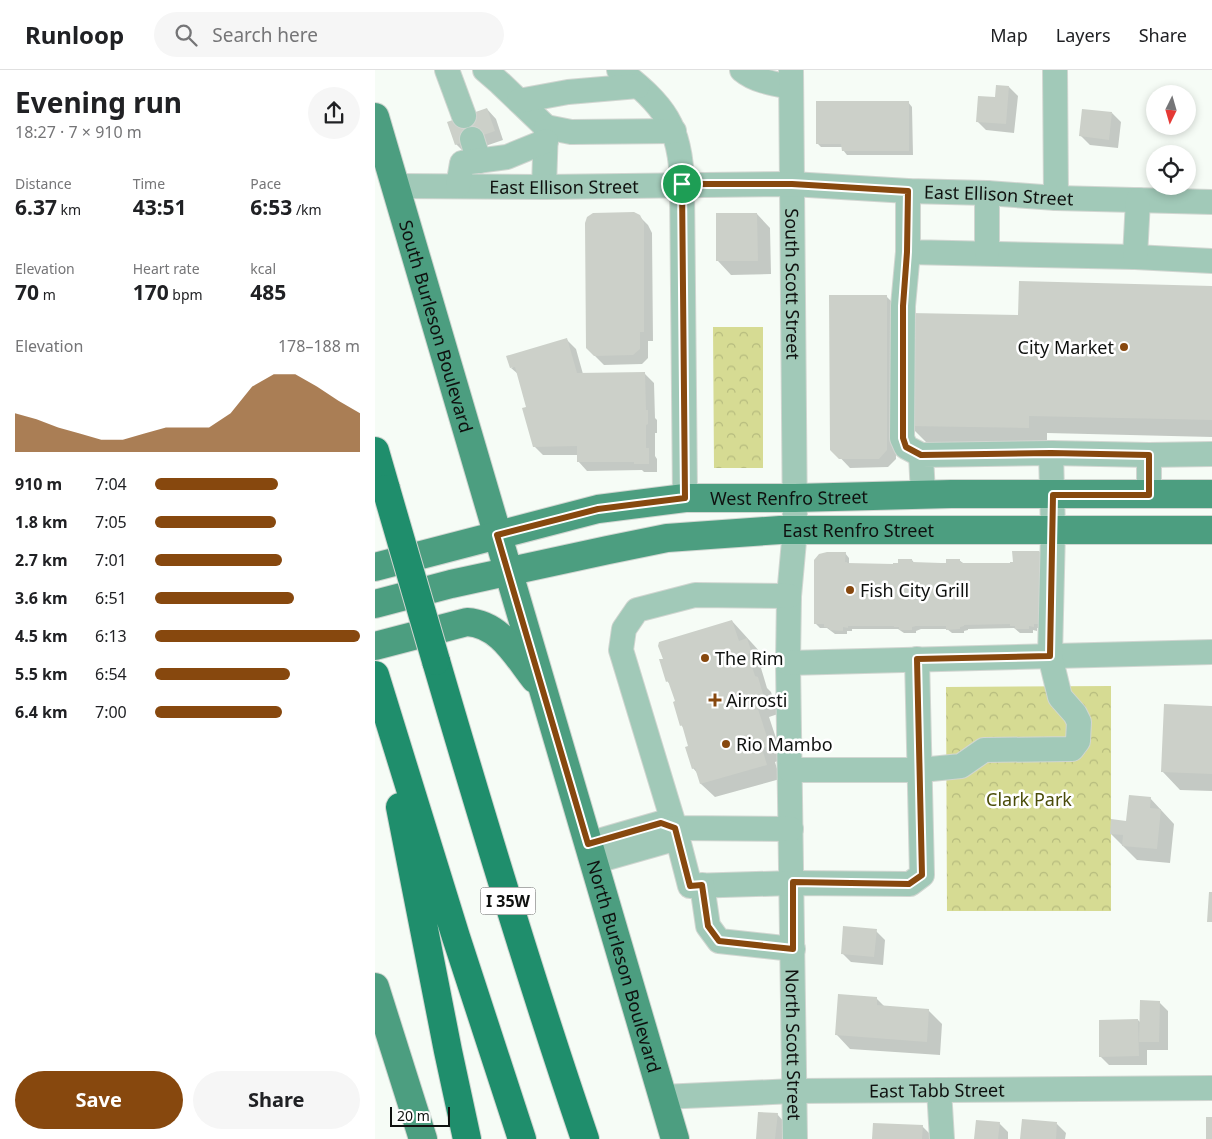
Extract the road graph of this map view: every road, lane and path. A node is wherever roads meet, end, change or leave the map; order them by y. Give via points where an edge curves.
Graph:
1 (447, 70) edge
2 (485, 70) edge
3 (619, 70) edge
4 (742, 70) edge
5 (1055, 70) edge
6 (791, 79) edge
7 (638, 86) junction
8 (519, 101) junction
9 (464, 116) dead end
10 (375, 117) edge
11 (674, 131) junction
12 (546, 134) junction
13 (682, 184) junction
14 (792, 184) junction
15 (395, 186) junction
16 (458, 186) junction
17 (544, 187) junction
18 (908, 191) junction
19 (987, 193) junction
20 (1056, 198) junction
21 (1137, 200) junction
22 (1212, 202) edge
23 (907, 252) junction
24 (987, 253) junction
25 (1135, 257) junction
26 (1212, 261) edge
27 (375, 450) edge
28 (1051, 453) junction
29 (1212, 454) edge
30 (921, 455) junction
31 (1149, 455) junction
32 (1212, 494) edge
33 (923, 495) junction
34 (1053, 495) junction
35 (1149, 495) junction
36 (685, 498) junction
37 (795, 498) junction
38 (795, 530) junction
39 (1053, 530) junction
40 (1212, 530) edge
41 (497, 535) junction
42 (375, 567) edge
43 (508, 572) junction
44 (789, 596) junction
45 (375, 604) edge
46 (375, 646) edge
47 (1212, 652) edge
48 (1050, 656) junction
49 (917, 659) junction
50 (788, 663) junction
51 (375, 676) edge
52 (542, 688) junction
53 (790, 770) junction
54 (921, 770) junction
55 (675, 828) junction
56 (791, 829) junction
57 (590, 853) junction
58 (793, 882) junction
59 (702, 885) junction
60 (793, 949) junction
61 (375, 987) edge
62 (1212, 1088) edge
63 (939, 1090) junction
64 (794, 1091) junction
65 (661, 1097) junction
66 (423, 1139) edge
67 (467, 1139) edge
68 (522, 1139) edge
69 (585, 1139) edge
70 (675, 1139) edge
71 (795, 1139) edge
72 (942, 1139) edge

1 - 9 street
2 - 8 street
3 - 7 street
4 - 6 street via 765,81
5 - 20 street
6 - 14 street, South Scott Street
7 - 8 street via 568,92
7 - 11 street via 661,109
8 - 12 street
10 - 15 main road, South Burleson Boulevard
11 - 12 street
11 - 13 street
12 - 16 street via 507,157 476,150 462,163
12 - 17 street
13 - 14 street, East Ellison Street
13 - 17 street, East Ellison Street
13 - 36 street
14 - 18 street, East Ellison Street
14 - 37 street, South Scott Street
15 - 16 street, East Ellison Street
15 - 41 main road, South Burleson Boulevard
16 - 17 street, East Ellison Street
18 - 19 street, East Ellison Street
18 - 23 street
19 - 20 street, East Ellison Street
19 - 24 street
20 - 21 street, East Ellison Street
21 - 22 street, East Ellison Street
21 - 25 street
23 - 24 street
23 - 30 street via 903,306 903,438 906,447
24 - 25 street
25 - 26 street
27 - 69 highway, I 35W, bridge via 491,851
28 - 30 street
28 - 31 street
28 - 34 street
29 - 31 street
30 - 33 street
31 - 35 street
32 - 35 main road, West Renfro Street
33 - 34 main road, West Renfro Street
33 - 37 main road, West Renfro Street
34 - 35 main road, West Renfro Street
34 - 39 street
36 - 37 main road, West Renfro Street
36 - 41 main road, West Renfro Street via 598,509
37 - 38 street, South Scott Street
38 - 39 main road, East Renfro Street
38 - 43 main road, East Renfro Street via 667,538
38 - 44 street, North Scott Street
39 - 40 main road, East Renfro Street
39 - 48 street
41 - 42 main road, West Renfro Street
41 - 43 main road, North Burleson Boulevard
43 - 45 main road
43 - 52 main road, North Burleson Boulevard
44 - 50 street, North Scott Street
44 - 55 street via 695,595 637,610 624,629 621,650
46 - 52 main road via 467,622 477,623 499,634
47 - 48 street
48 - 49 street
48 - 54 street via 1060,698 1079,722 1078,741 1072,749 984,750 961,766
49 - 50 street
49 - 54 street
50 - 53 street, North Scott Street
51 - 67 highway
51 - 68 highway
52 - 57 main road, North Burleson Boulevard
53 - 54 street
53 - 56 street, North Scott Street
54 - 58 street via 922,875 909,884
55 - 56 street
55 - 57 street via 667,841
55 - 59 street via 690,886
56 - 58 street, North Scott Street
57 - 65 main road, North Burleson Boulevard
58 - 59 street
58 - 60 street, North Scott Street
59 - 60 street via 708,926 719,941
60 - 64 street, North Scott Street
61 - 66 main road
62 - 63 street, East Tabb Street
63 - 64 street, East Tabb Street
63 - 72 street
64 - 65 street, East Tabb Street
64 - 71 street, North Scott Street
65 - 70 main road, North Burleson Boulevard

